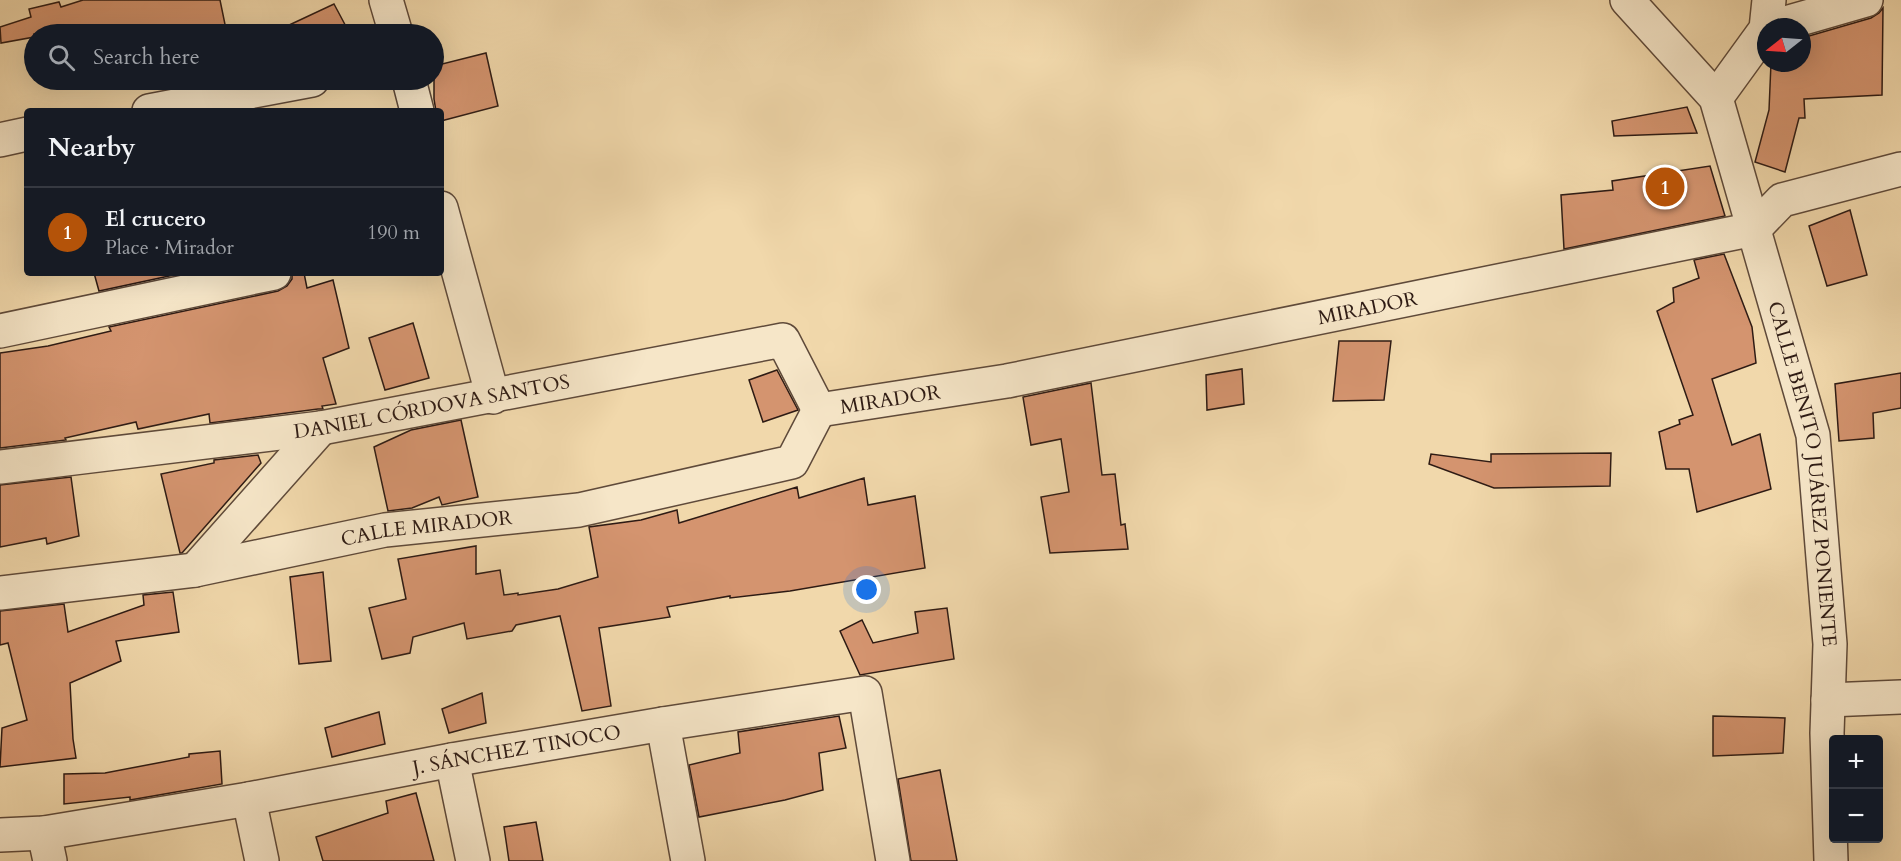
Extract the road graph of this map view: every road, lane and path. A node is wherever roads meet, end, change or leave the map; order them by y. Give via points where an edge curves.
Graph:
1 (386, 0) edge
2 (1627, 0) edge
3 (1769, 0) edge
4 (1866, 0) edge
5 (1767, 18) edge
6 (1804, 18) edge
7 (393, 24) edge
8 (1757, 41) edge
9 (259, 90) edge
10 (412, 90) edge
11 (1716, 98) junction
12 (164, 108) edge
13 (416, 108) edge
14 (24, 135) edge
15 (0, 140) edge
16 (1901, 170) edge
17 (1754, 229) junction
18 (444, 230) edge
19 (260, 276) edge
20 (0, 331) edge
21 (493, 397) junction
22 (819, 410) junction
23 (321, 428) junction
24 (0, 467) edge
25 (195, 570) junction
26 (0, 593) edge
27 (1901, 697) edge
28 (1828, 700) junction
29 (663, 724) junction
30 (452, 760) junction
31 (249, 799) junction
32 (0, 836) edge
33 (47, 847) edge
34 (262, 861) edge
35 (473, 861) edge
36 (688, 861) edge
37 (893, 861) edge
38 (1831, 861) edge

1 - 7 street
2 - 11 street
3 - 5 street
4 - 6 street
8 - 11 street
9 - 12 street
10 - 13 street
11 - 17 street, CALLE BENITO JUÁREZ PONIENTE
14 - 15 street
16 - 17 street via 1782,200
17 - 22 street, MIRADOR via 1019,378
17 - 28 street, CALLE BENITO JUÁREZ PONIENTE via 1813,435 1830,644
18 - 21 street
19 - 20 street
21 - 22 street, DANIEL CÓRDOVA SANTOS via 783,340
21 - 23 street, DANIEL CÓRDOVA SANTOS
22 - 25 street, CALLE MIRADOR via 792,462 579,510 385,530
23 - 24 street, DANIEL CÓRDOVA SANTOS
23 - 25 street
25 - 26 street, CALLE MIRADOR
27 - 28 street
28 - 38 street, CALLE BENITO JUÁREZ PONIENTE
29 - 30 street, J. SÁNCHEZ TINOCO
29 - 36 street
29 - 37 street, J. SÁNCHEZ TINOCO via 865,693
30 - 31 street, J. SÁNCHEZ TINOCO
30 - 35 street
31 - 33 street, J. SÁNCHEZ TINOCO
31 - 34 street
32 - 33 street, J. SÁNCHEZ TINOCO

